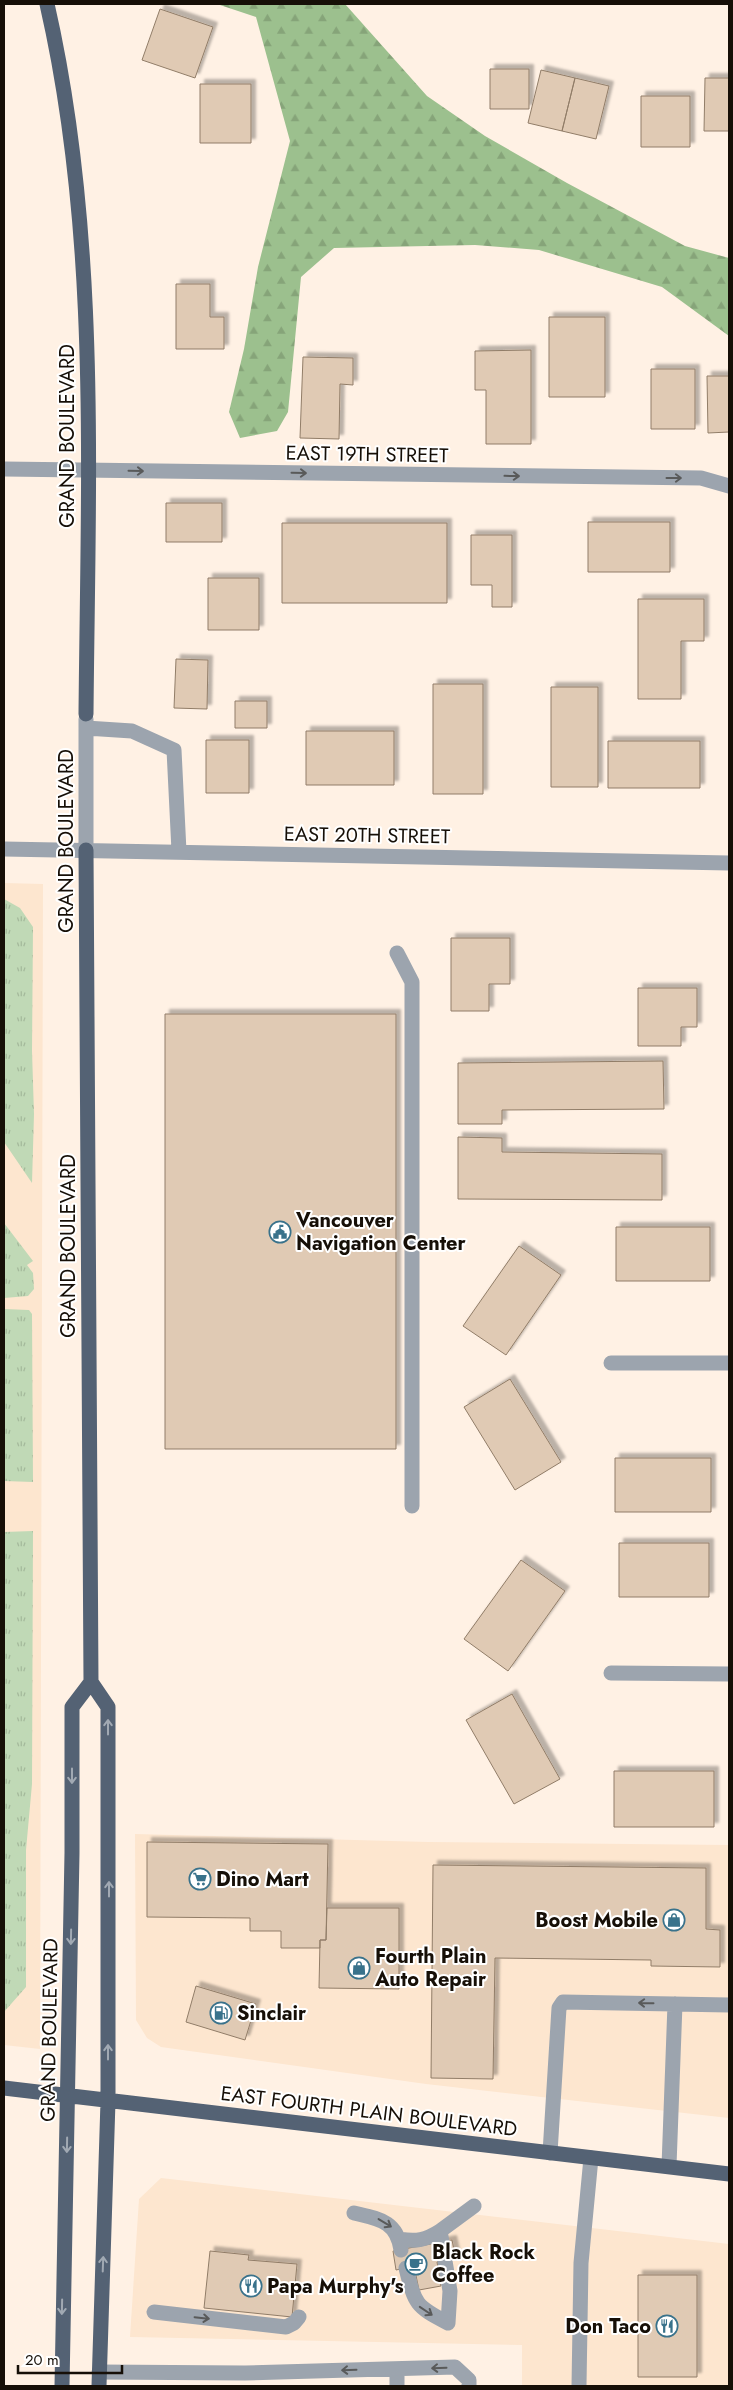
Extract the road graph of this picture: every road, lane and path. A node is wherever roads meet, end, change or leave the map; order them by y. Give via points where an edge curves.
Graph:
1 (47, 4) edge
2 (4, 469) edge
3 (88, 470) junction
4 (729, 486) edge
5 (86, 721) junction
6 (4, 849) edge
7 (86, 850) junction
8 (179, 851) junction
9 (729, 863) edge
10 (397, 953) dead end
11 (611, 1363) dead end
12 (729, 1363) edge
13 (412, 1506) dead end
14 (611, 1674) dead end
15 (729, 1674) edge
16 (91, 1682) junction
17 (675, 2004) junction
18 (729, 2005) edge
19 (4, 2088) edge
20 (68, 2096) junction
21 (108, 2101) junction
22 (550, 2153) junction
23 (591, 2158) junction
24 (669, 2166) junction
25 (729, 2174) edge
26 (474, 2206) dead end
27 (354, 2214) dead end
28 (445, 2261) dead end
29 (406, 2268) dead end
30 (154, 2312) dead end
31 (299, 2316) dead end
32 (397, 2369) junction
33 (99, 2379) edge
34 (62, 2386) edge
35 (397, 2386) edge
36 (469, 2386) edge
37 (578, 2386) edge

1 - 3 main road, GRAND BOULEVARD via 59,56 79,205 86,323
2 - 3 street, EAST 19TH STREET
3 -> 4 street, EAST 19TH STREET via 701,478
3 - 5 main road, GRAND BOULEVARD
5 - 7 street, GRAND BOULEVARD
5 - 8 street via 132,730 174,750
6 - 7 street, EAST 20TH STREET
7 - 8 street, EAST 20TH STREET
7 - 16 main road, GRAND BOULEVARD
8 - 9 street, EAST 20TH STREET
10 - 13 street via 412,982
11 - 12 street
14 - 15 street
16 -> 20 main road, GRAND BOULEVARD via 72,1707
21 -> 16 main road via 108,1707
17 - 18 street
17 -> 22 street via 563,2002 559,2008
17 - 24 street
19 - 20 main road, EAST FOURTH PLAIN BOULEVARD
20 - 21 main road, EAST FOURTH PLAIN BOULEVARD
20 -> 34 main road, GRAND BOULEVARD
21 - 22 main road, EAST FOURTH PLAIN BOULEVARD
33 -> 21 main road
22 - 23 main road, EAST FOURTH PLAIN BOULEVARD
23 - 24 main road, EAST FOURTH PLAIN BOULEVARD
23 - 37 street via 581,2263
24 - 25 main road, EAST FOURTH PLAIN BOULEVARD
27 -> 26 street via 388,2223 401,2244 441,2236
29 -> 28 street via 418,2306 448,2323 450,2291
30 -> 31 street via 286,2327
32 -> 33 street
32 - 35 street
36 -> 32 street via 469,2380 455,2367

